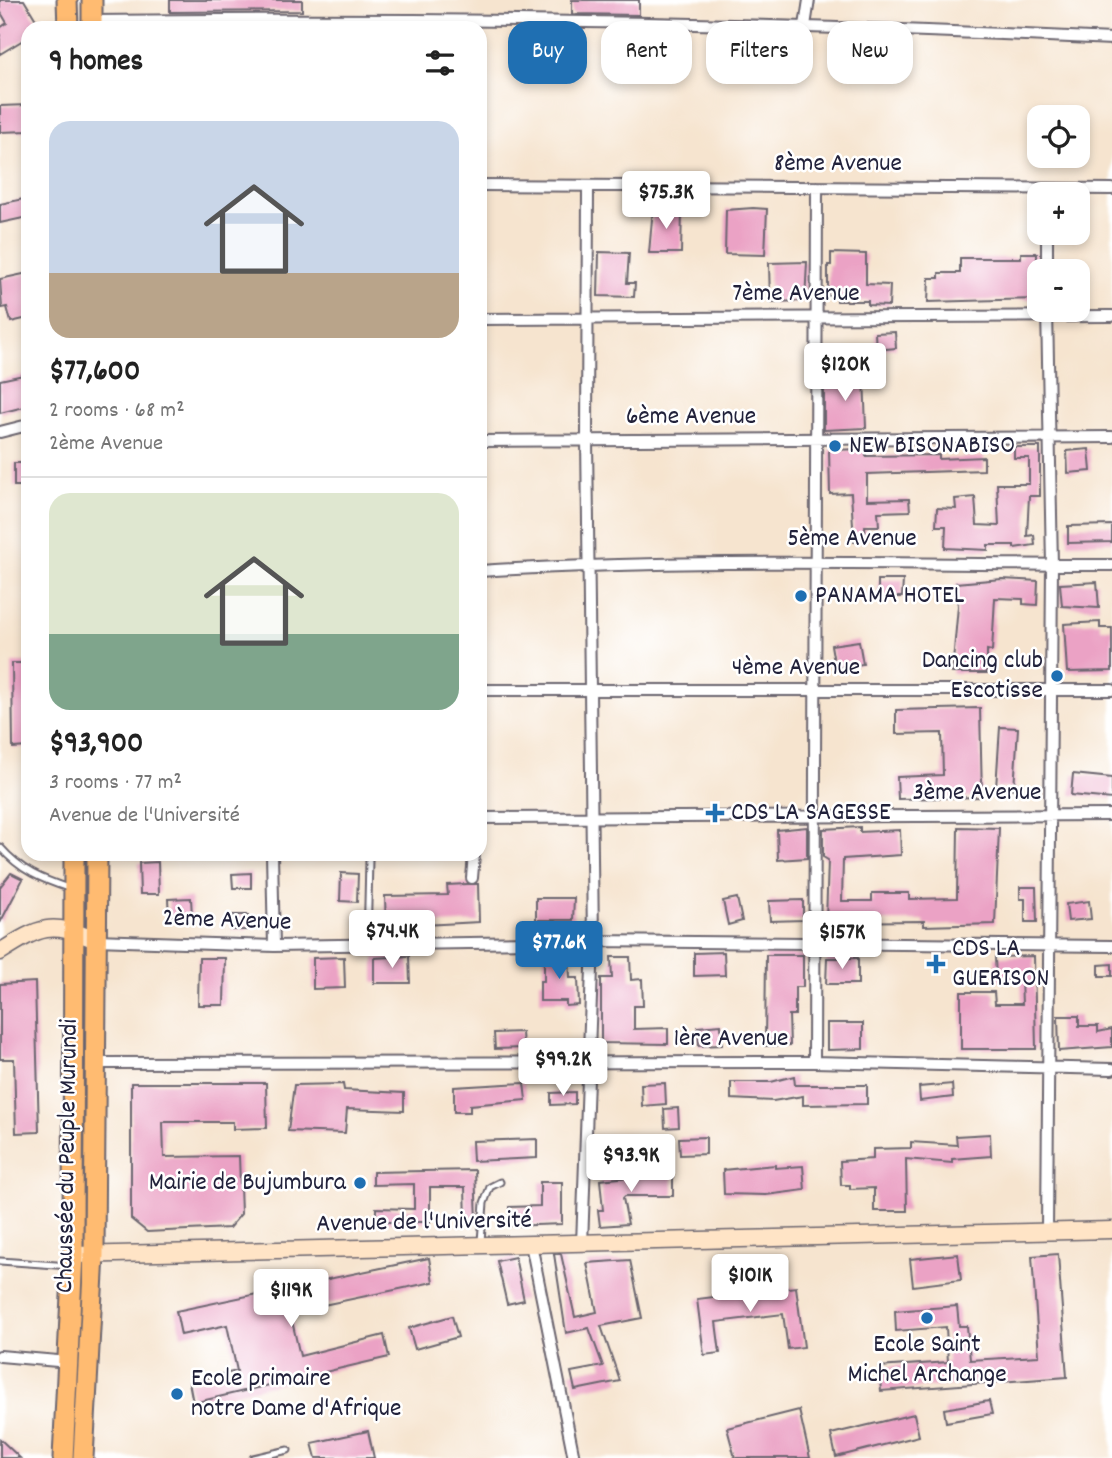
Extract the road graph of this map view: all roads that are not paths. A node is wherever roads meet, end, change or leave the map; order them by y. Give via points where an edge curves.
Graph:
1 (67, 0) edge
2 (92, 0) edge
3 (809, 0) edge
4 (68, 21) edge
5 (92, 21) edge
6 (450, 21) edge
7 (806, 21) edge
8 (706, 24) edge
9 (813, 26) edge
10 (1112, 38) edge
11 (487, 185) edge
12 (588, 187) junction
13 (817, 187) junction
14 (1112, 189) edge
15 (1090, 190) edge
16 (1027, 192) edge
17 (1027, 313) edge
18 (1090, 315) edge
19 (1112, 316) edge
20 (817, 317) junction
21 (487, 319) edge
22 (588, 319) junction
23 (1047, 322) edge
24 (21, 427) edge
25 (0, 432) edge
26 (1048, 436) junction
27 (1112, 437) edge
28 (587, 439) junction
29 (487, 440) edge
30 (817, 440) junction
31 (816, 561) junction
32 (591, 564) junction
33 (1052, 565) junction
34 (1112, 565) edge
35 (487, 571) edge
36 (1049, 689) junction
37 (487, 690) edge
38 (592, 690) junction
39 (1112, 690) edge
40 (817, 691) junction
41 (1049, 815) junction
42 (1112, 815) edge
43 (591, 816) junction
44 (815, 817) junction
45 (487, 818) edge
46 (0, 847) edge
47 (74, 861) edge
48 (97, 861) edge
49 (272, 861) edge
50 (369, 861) edge
51 (473, 861) edge
52 (472, 878) dead end
53 (74, 890) junction
54 (75, 932) junction
55 (96, 940) junction
56 (593, 941) junction
57 (814, 944) junction
58 (274, 946) junction
59 (367, 946) junction
60 (1049, 946) junction
61 (1112, 946) edge
62 (0, 952) edge
63 (587, 1062) junction
64 (814, 1062) junction
65 (97, 1063) junction
66 (1112, 1069) edge
67 (1048, 1070) junction
68 (500, 1182) dead end
69 (1112, 1230) edge
70 (1048, 1232) junction
71 (531, 1244) junction
72 (582, 1244) junction
73 (481, 1245) junction
74 (94, 1255) junction
75 (0, 1261) edge
76 (73, 1261) junction
77 (0, 1356) edge
78 (69, 1362) junction
79 (288, 1450) dead end
80 (63, 1458) edge
81 (83, 1458) edge
82 (253, 1458) edge
83 (574, 1458) edge

1 - 4 highway
2 - 5 highway
3 - 7 street
6 - 8 street
9 - 10 street
11 - 12 street, 8ème Avenue
12 - 13 street, 8ème Avenue
12 - 22 street
13 - 16 street, 8ème Avenue
13 - 20 street
14 - 15 street, 8ème Avenue
17 - 20 street, 7ème Avenue
18 - 19 street, 7ème Avenue
20 - 22 street, 7ème Avenue
20 - 30 street
21 - 22 street, 7ème Avenue
22 - 28 street
23 - 26 street
24 - 25 street
26 - 27 street, 6ème Avenue
26 - 30 street, 6ème Avenue
26 - 33 street
28 - 29 street, 6ème Avenue
28 - 30 street, 6ème Avenue
28 - 32 street
30 - 31 street
31 - 32 street, 5ème Avenue
31 - 33 street, 5ème Avenue
31 - 40 street
32 - 35 street, 5ème Avenue
32 - 38 street
33 - 34 street, 5ème Avenue
33 - 36 street
36 - 39 street, 4ème Avenue
36 - 40 street, 4ème Avenue
36 - 41 street
37 - 38 street, 4ème Avenue
38 - 40 street, 4ème Avenue
38 - 43 street
40 - 44 street
41 - 42 street, 3ème Avenue
41 - 44 street, 3ème Avenue
41 - 60 street
43 - 44 street, 3ème Avenue
43 - 45 street, 3ème Avenue
43 - 56 street
44 - 57 street
46 - 53 lane via 30,875
47 - 53 highway, Chaussée du Peuple Murundi
48 - 55 highway, Chaussée du Peuple Murundi
49 - 58 street
50 - 59 lane
51 - 52 street
53 - 54 highway, Chaussée du Peuple Murundi
54 - 55 street
54 - 62 street via 46,928
54 - 76 highway, Chaussée du Peuple Murundi
55 - 58 street, 2ème Avenue
55 - 65 highway, Chaussée du Peuple Murundi
56 - 57 street, 2ème Avenue
56 - 59 street, 2ème Avenue
56 - 63 street
57 - 60 street, 2ème Avenue
57 - 64 street
58 - 59 street, 2ème Avenue
60 - 61 street, 2ème Avenue
60 - 67 street
63 - 64 street, 1ère Avenue
63 - 65 street, 1ère Avenue
63 - 72 street
64 - 67 street, 1ère Avenue
65 - 74 highway, Chaussée du Peuple Murundi
66 - 67 street, 1ère Avenue
67 - 70 street
68 - 73 lane via 489,1187 486,1195
69 - 70 street, Avenue de l'Université
70 - 72 street, Avenue de l'Université
71 - 72 street, Avenue de l'Université
71 - 73 street, Avenue de l'Université
71 - 83 street
73 - 74 street, Avenue de l'Université
74 - 76 street, Avenue de l'Université
74 - 81 highway, Chaussée du Peuple Murundi
75 - 76 lane
76 - 78 highway, Chaussée du Peuple Murundi
77 - 78 street
78 - 80 highway, Chaussée du Peuple Murundi
79 - 82 lane

